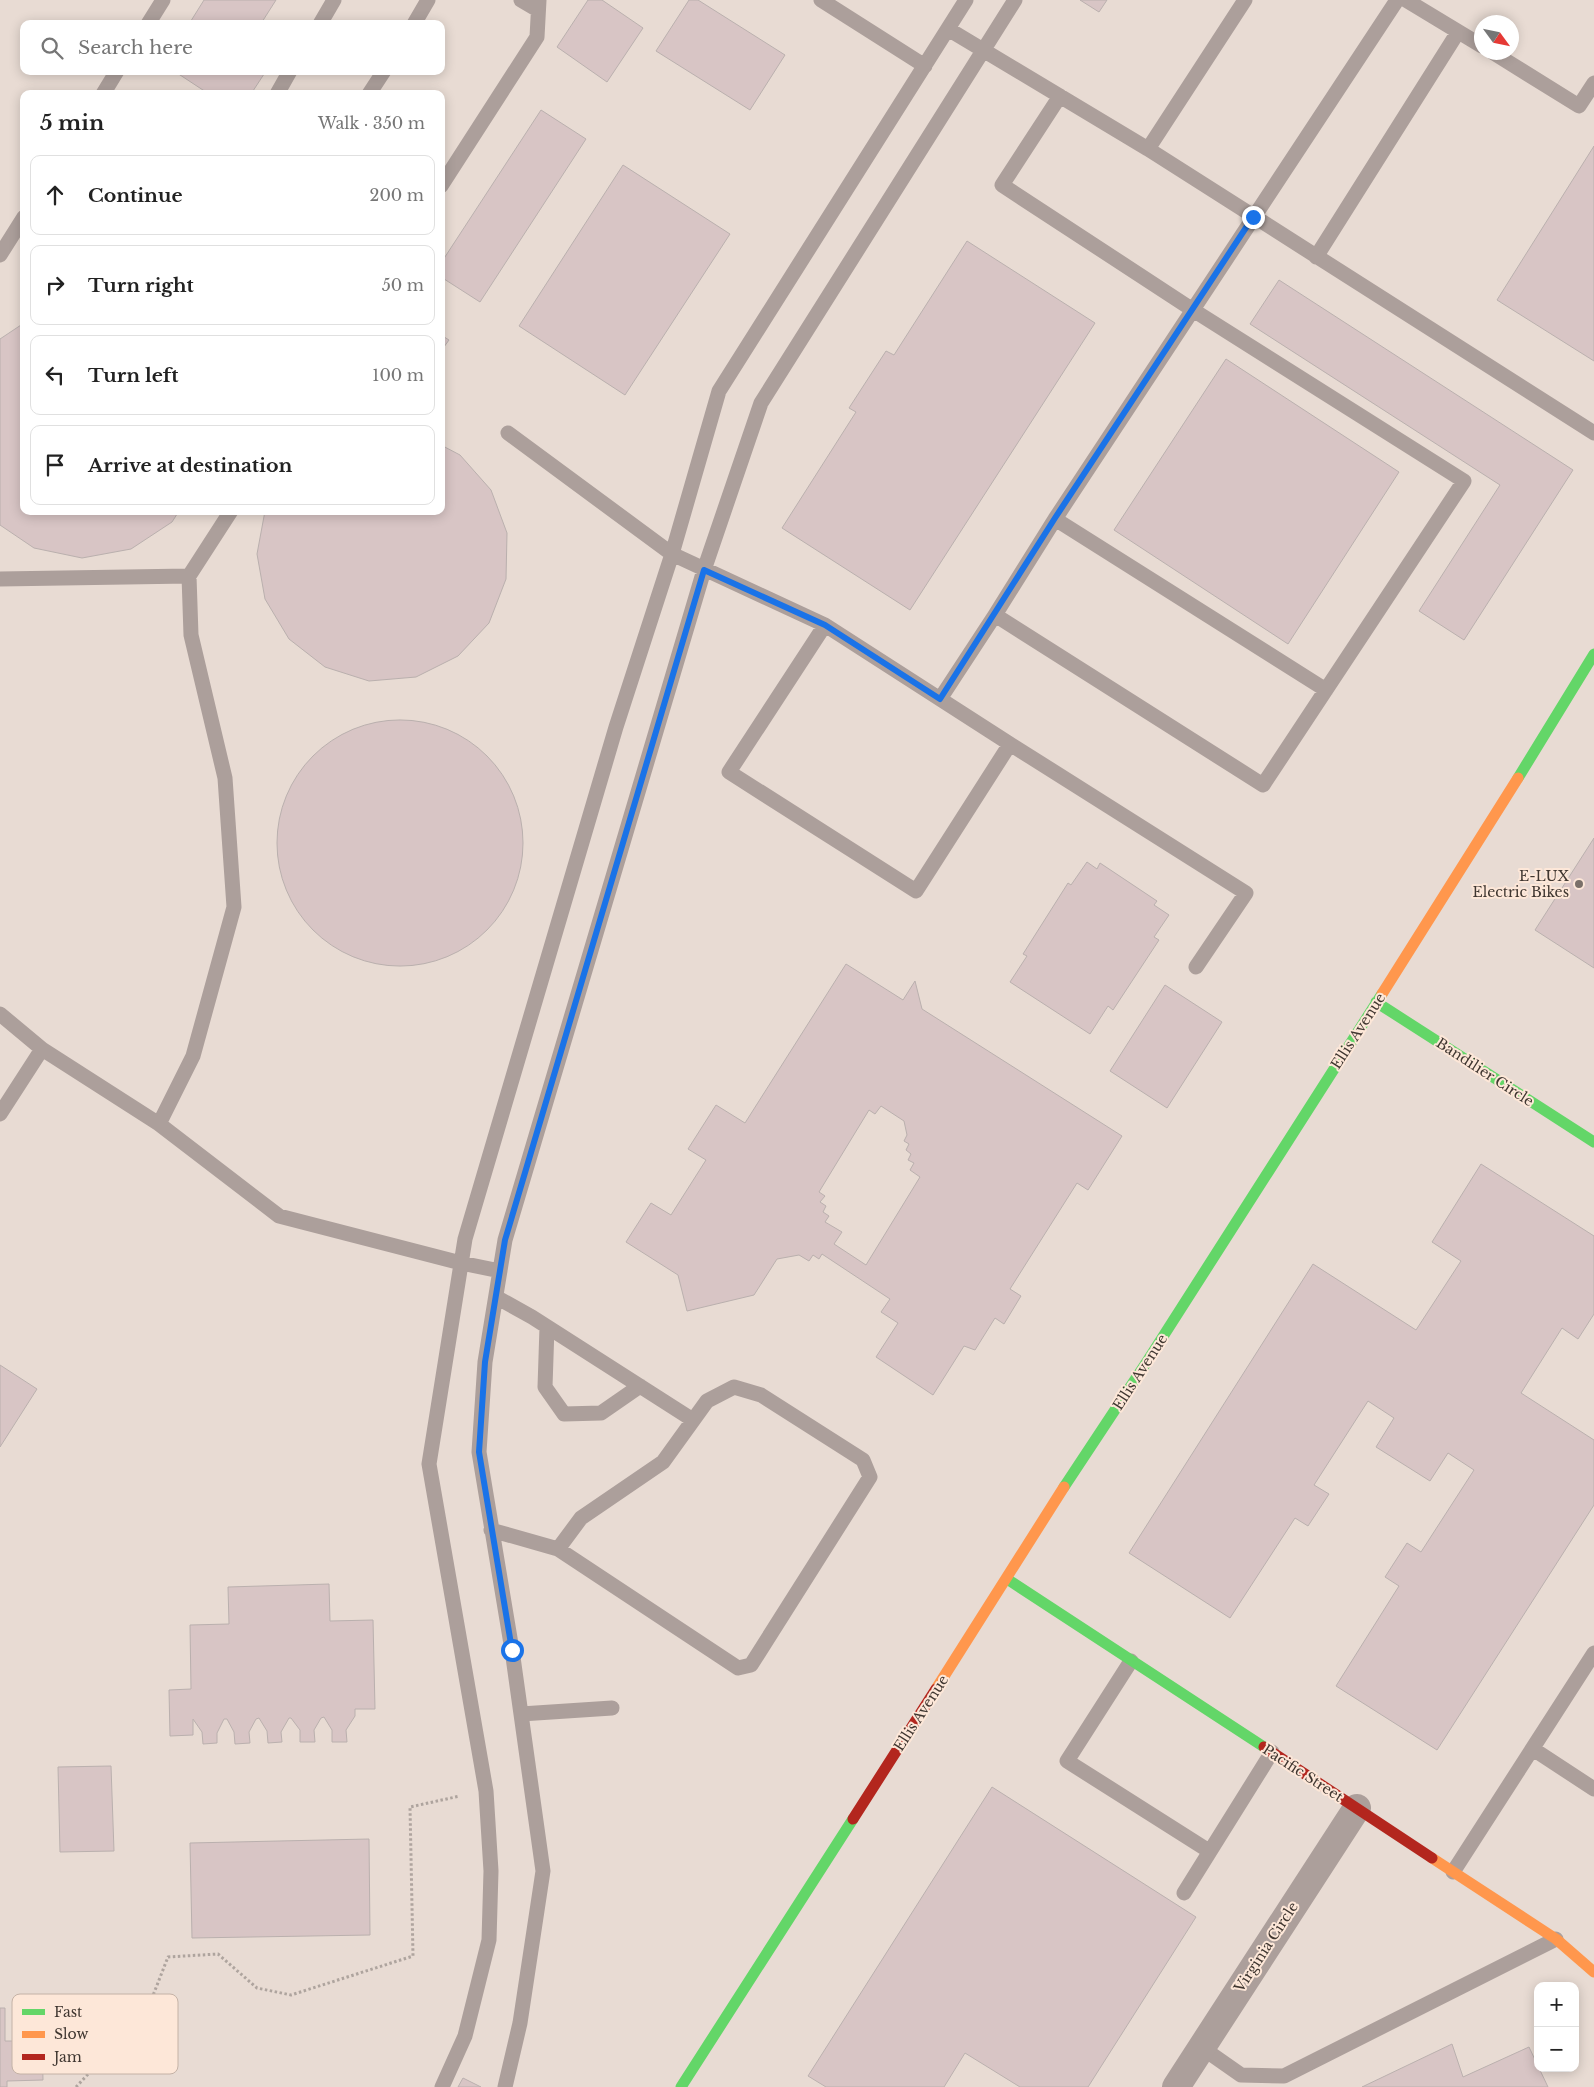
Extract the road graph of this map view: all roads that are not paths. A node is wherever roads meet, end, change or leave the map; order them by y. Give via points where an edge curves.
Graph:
1 (163, 0) edge
2 (334, 0) edge
3 (428, 0) edge
4 (521, 0) edge
5 (821, 0) edge
6 (966, 0) edge
7 (1015, 0) edge
8 (1245, 0) edge
9 (1397, 0) edge
10 (1406, 0) edge
11 (539, 5) edge
12 (150, 20) edge
13 (322, 20) edge
14 (416, 20) edge
15 (948, 29) junction
16 (1458, 32) junction
17 (1474, 41) edge
18 (984, 49) junction
19 (1505, 60) edge
20 (925, 66) junction
21 (115, 75) edge
22 (288, 75) edge
23 (382, 75) edge
24 (1594, 83) edge
25 (105, 90) edge
26 (278, 90) edge
27 (372, 90) edge
28 (1060, 96) junction
29 (1148, 149) junction
30 (445, 180) edge
31 (1253, 217) junction
32 (20, 224) edge
33 (0, 255) edge
34 (1316, 257) junction
35 (1193, 310) junction
36 (508, 433) dead end
37 (1594, 433) edge
38 (228, 515) edge
39 (1055, 518) junction
40 (672, 554) junction
41 (704, 570) junction
42 (189, 576) junction
43 (0, 579) edge
44 (995, 615) junction
45 (825, 625) junction
46 (1594, 654) edge
47 (1326, 690) junction
48 (940, 699) junction
49 (1010, 744) junction
50 (1196, 967) dead end
51 (1376, 1002) junction
52 (0, 1014) edge
53 (42, 1049) junction
54 (0, 1114) edge
55 (159, 1124) junction
56 (1594, 1142) edge
57 (461, 1263) junction
58 (500, 1271) junction
59 (496, 1298) junction
60 (547, 1327) junction
61 (640, 1386) junction
62 (693, 1420) junction
63 (492, 1530) junction
64 (558, 1550) junction
65 (1007, 1579) junction
66 (1594, 1653) edge
67 (1131, 1661) junction
68 (612, 1708) dead end
69 (521, 1714) junction
70 (1533, 1749) junction
71 (1272, 1752) junction
72 (1594, 1789) edge
73 (1357, 1808) junction
74 (1210, 1851) junction
75 (1454, 1872) junction
76 (1184, 1893) dead end
77 (1556, 1939) junction
78 (1594, 1972) edge
79 (1201, 2047) junction
80 (442, 2087) edge
81 (505, 2087) edge
82 (681, 2087) edge
83 (1176, 2087) edge

1 - 12 lane
2 - 13 lane
3 - 14 lane
4 - 11 lane
5 - 20 lane
6 - 15 lane
7 - 18 lane
8 - 29 lane
9 - 31 lane
10 - 16 lane
11 - 30 lane via 537,37
15 - 18 lane
15 - 20 lane
16 - 17 lane
16 - 34 lane
18 - 28 lane
18 - 41 lane via 761,403
19 - 24 lane via 1579,106
20 - 40 lane via 719,391
21 - 25 lane
22 - 26 lane
23 - 27 lane
28 - 29 lane
28 - 35 lane via 1002,186
29 - 31 lane
31 - 34 lane
31 - 35 lane
32 - 33 lane
34 - 37 lane
35 - 39 lane
35 - 47 lane via 1464,482
36 - 40 lane
38 - 42 lane
39 - 44 lane
39 - 47 lane
40 - 41 lane
40 - 57 lane via 611,746 465,1239
41 - 45 lane
41 - 58 lane via 505,1240
42 - 43 lane
42 - 55 lane via 191,635 225,778 234,907 193,1056
44 - 47 lane via 1263,785
44 - 48 lane
45 - 48 lane
45 - 49 lane via 729,772 916,891
46 - 51 main road, Ellis Avenue via 1497,814
48 - 49 lane
49 - 50 lane via 1246,893
51 - 56 main road, Bandilier Circle
51 - 65 main road, Ellis Avenue via 1137,1378 1038,1525
52 - 53 lane
53 - 54 lane
53 - 55 lane
55 - 57 lane via 279,1216
57 - 58 lane
57 - 80 lane via 429,1464 486,1791 491,1871 489,1940 465,2036
58 - 59 lane
59 - 60 lane
59 - 63 lane via 485,1362 479,1452
60 - 61 lane
60 - 61 lane via 545,1387 564,1414 601,1413
61 - 62 lane
62 - 64 lane via 663,1462 582,1518
62 - 64 lane via 707,1401 734,1388 761,1395 863,1460 870,1476 751,1665 738,1668
63 - 64 lane
63 - 69 lane
65 - 67 main road, Pacific Street
65 - 82 main road, Ellis Avenue
66 - 70 lane
67 - 71 main road, Pacific Street
67 - 74 lane via 1067,1762
68 - 69 lane
69 - 81 lane via 544,1871 520,2023
70 - 72 lane
70 - 75 lane
71 - 73 main road, Pacific Street
71 - 74 lane
73 - 75 main road, Pacific Street
73 - 79 street, Virginia Circle
74 - 76 lane
75 - 77 main road, Pacific Street
77 - 78 main road, Pacific Street
77 - 79 lane via 1284,2076 1241,2075
79 - 83 street, Virginia Circle

